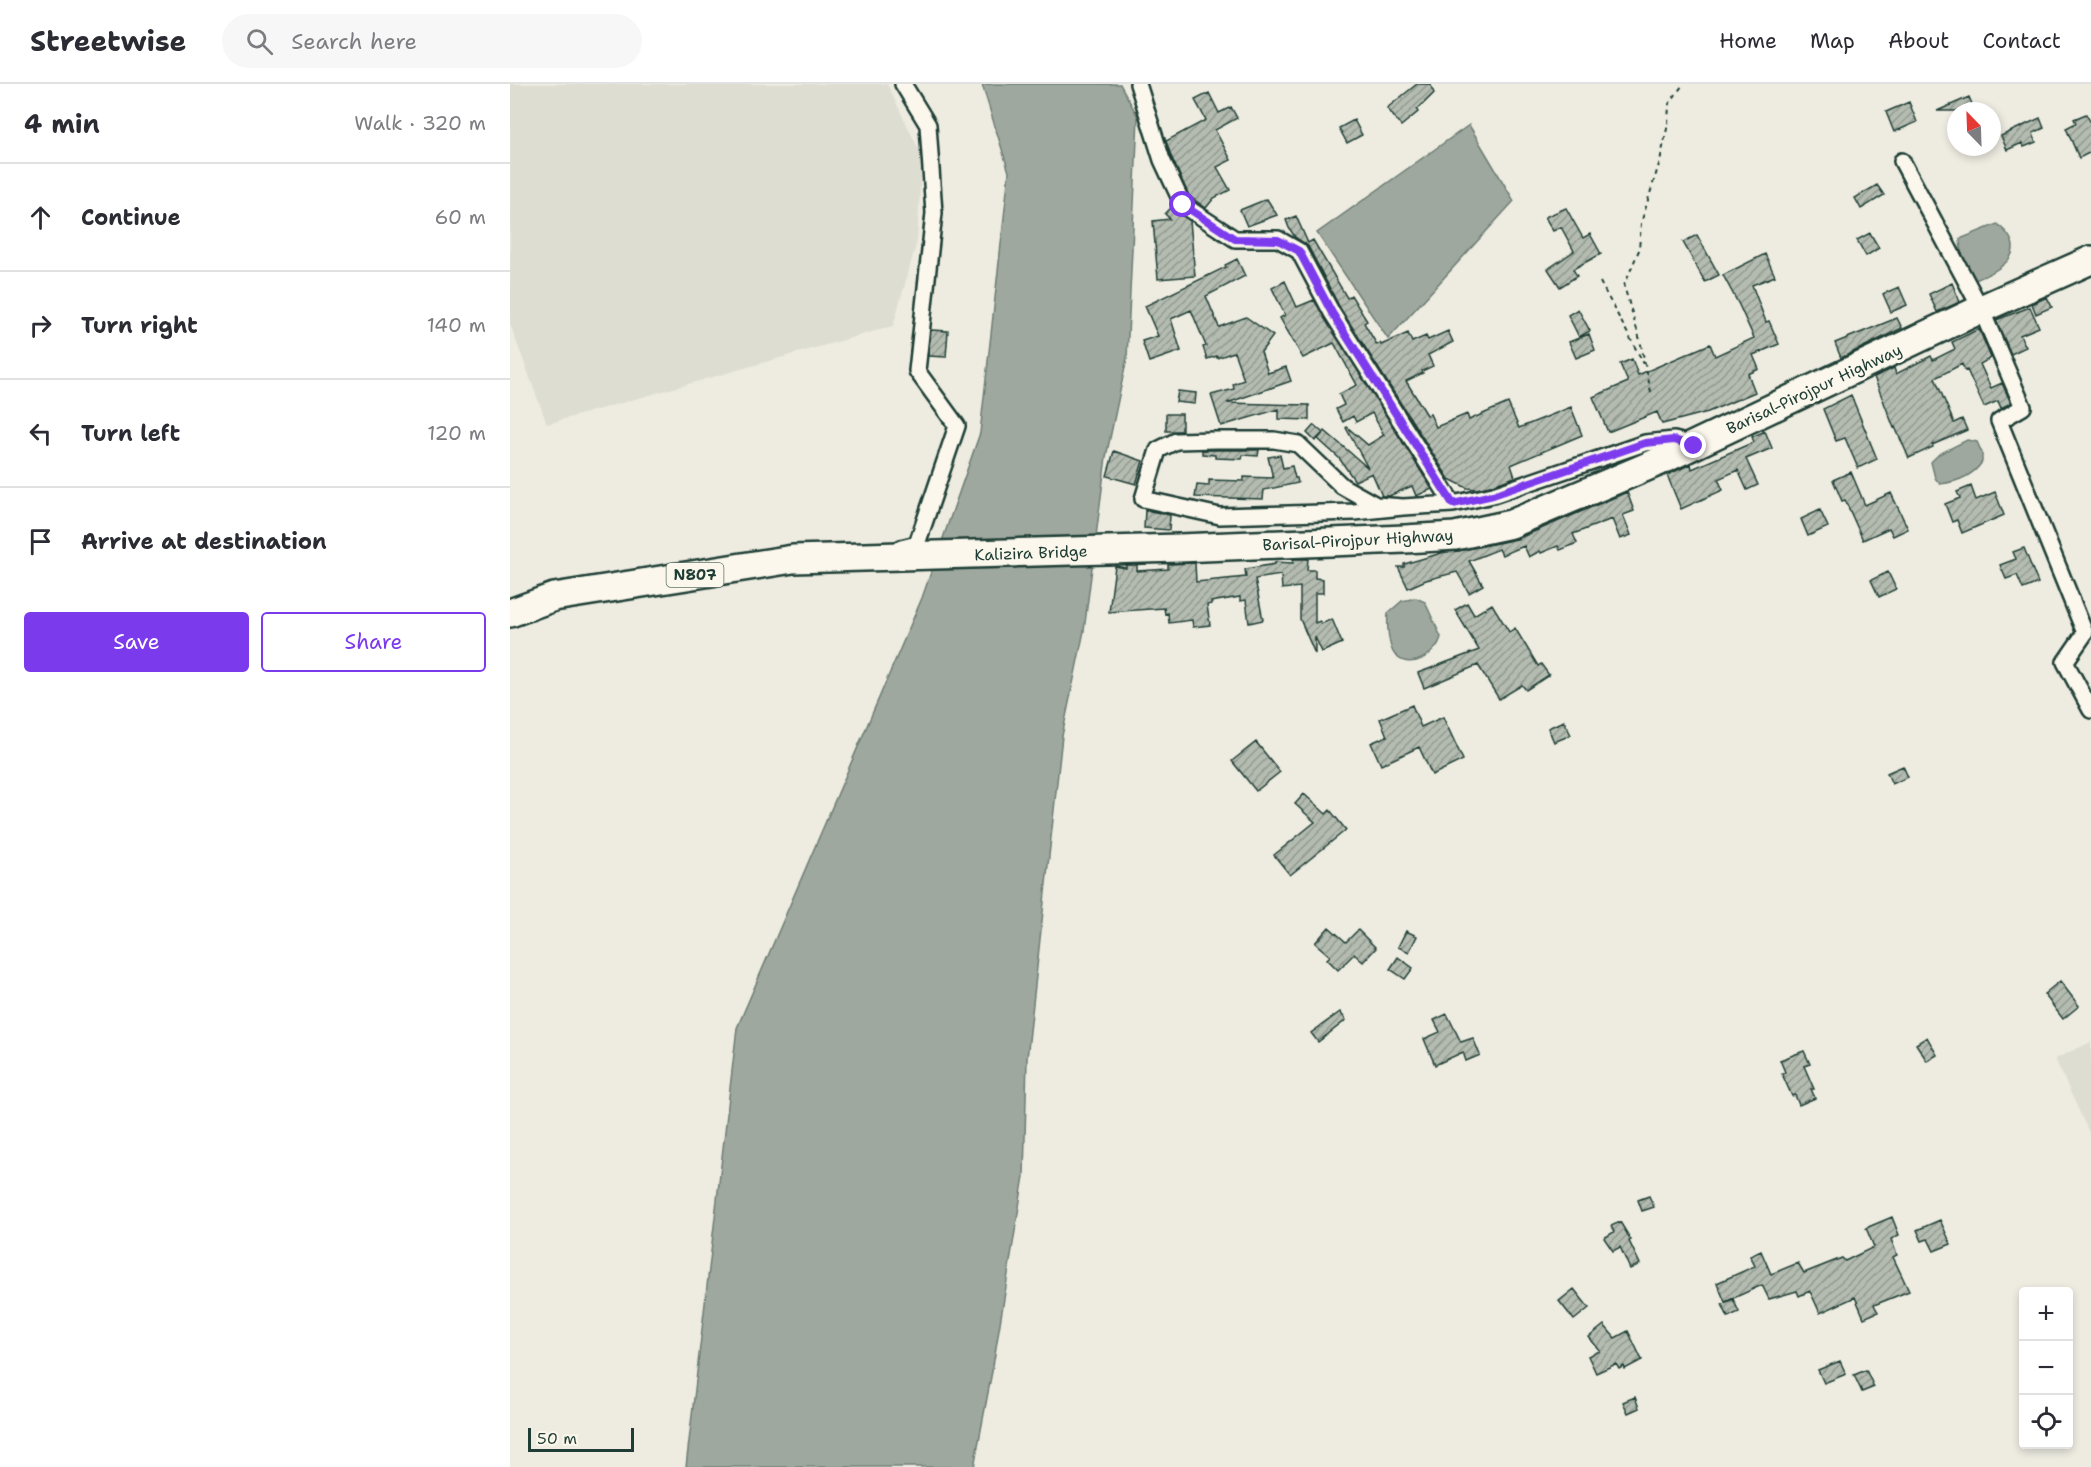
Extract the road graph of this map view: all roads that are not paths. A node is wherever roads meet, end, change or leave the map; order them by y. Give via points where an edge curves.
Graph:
1 (903, 84) edge
2 (1138, 84) edge
3 (1902, 160) dead end
4 (2091, 260) edge
5 (1981, 309) junction
6 (1694, 446) junction
7 (1453, 504) junction
8 (1403, 507) junction
9 (1179, 548) joint
10 (872, 558) junction
11 (510, 613) edge
12 (2091, 711) edge

1 - 10 street via 927,125 934,213 917,371 957,426 917,544
2 - 7 street via 1162,160 1183,205 1235,239 1278,240 1299,251 1332,313
3 - 5 street
4 - 5 highway, Barisal-Pirojpur Highway / N807
5 - 6 highway, Barisal-Pirojpur Highway / N807
5 - 12 street via 2023,407 1999,421 2085,633 2065,662
6 - 7 street via 1674,440 1645,443 1493,495
6 - 9 highway, Barisal-Pirojpur Highway / N807 via 1511,524 1455,536
7 - 8 street
8 - 8 street via 1376,505 1342,486 1298,444 1274,440 1176,441 1158,450 1143,499 1220,516
9 - 10 highway, Kalizira Bridge / N807
10 - 11 highway, N807 via 793,559 554,597

